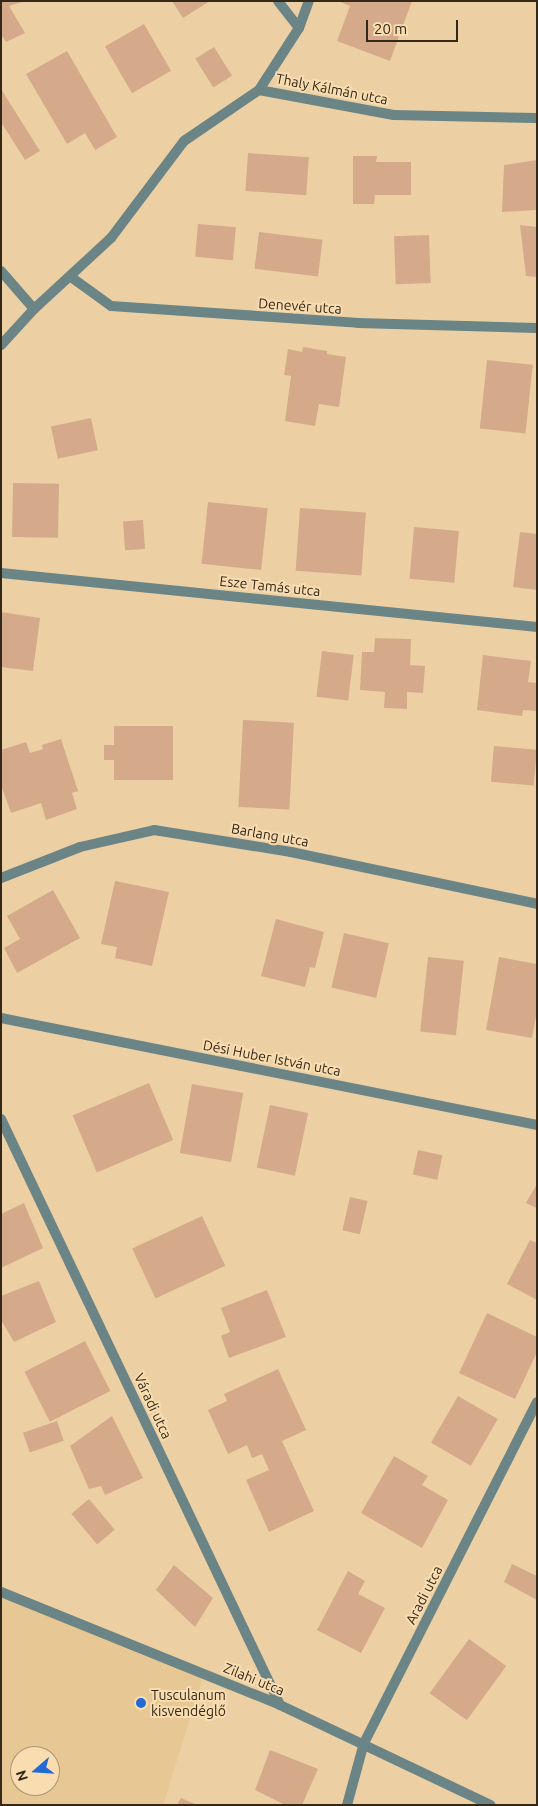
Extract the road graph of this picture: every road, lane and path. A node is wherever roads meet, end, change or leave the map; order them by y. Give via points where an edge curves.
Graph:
1 (278, 1) edge
2 (310, 1) edge
3 (299, 28) junction
4 (259, 90) junction
5 (537, 118) edge
6 (1, 270) edge
7 (71, 277) junction
8 (34, 309) junction
9 (537, 328) edge
10 (1, 345) edge
11 (1, 573) edge
12 (537, 627) edge
13 (1, 878) edge
14 (537, 904) edge
15 (1, 1018) edge
16 (1, 1119) edge
17 (537, 1125) edge
18 (537, 1402) edge
19 (1, 1592) edge
20 (280, 1705) junction
21 (364, 1743) junction
22 (347, 1805) edge
23 (491, 1805) edge

1 - 3 street
2 - 3 street
3 - 4 street
4 - 5 street, Thaly Kálmán utca via 394,115
4 - 7 street, Thaly Kálmán utca via 184,141 111,238
6 - 8 street
7 - 8 street, Thaly Kálmán utca
7 - 9 street, Denevér utca via 111,306 358,323
8 - 10 street, Thaly Kálmán utca
11 - 12 street, Esze Tamás utca
13 - 14 street, Barlang utca via 80,847 154,830 291,852
15 - 17 street, Dési Huber István utca
16 - 20 street, Váradi utca
18 - 21 street, Aradi utca
19 - 20 street, Zilahi utca
20 - 21 street, Zilahi utca
21 - 22 street, Aradi utca
21 - 23 street, Zilahi utca

